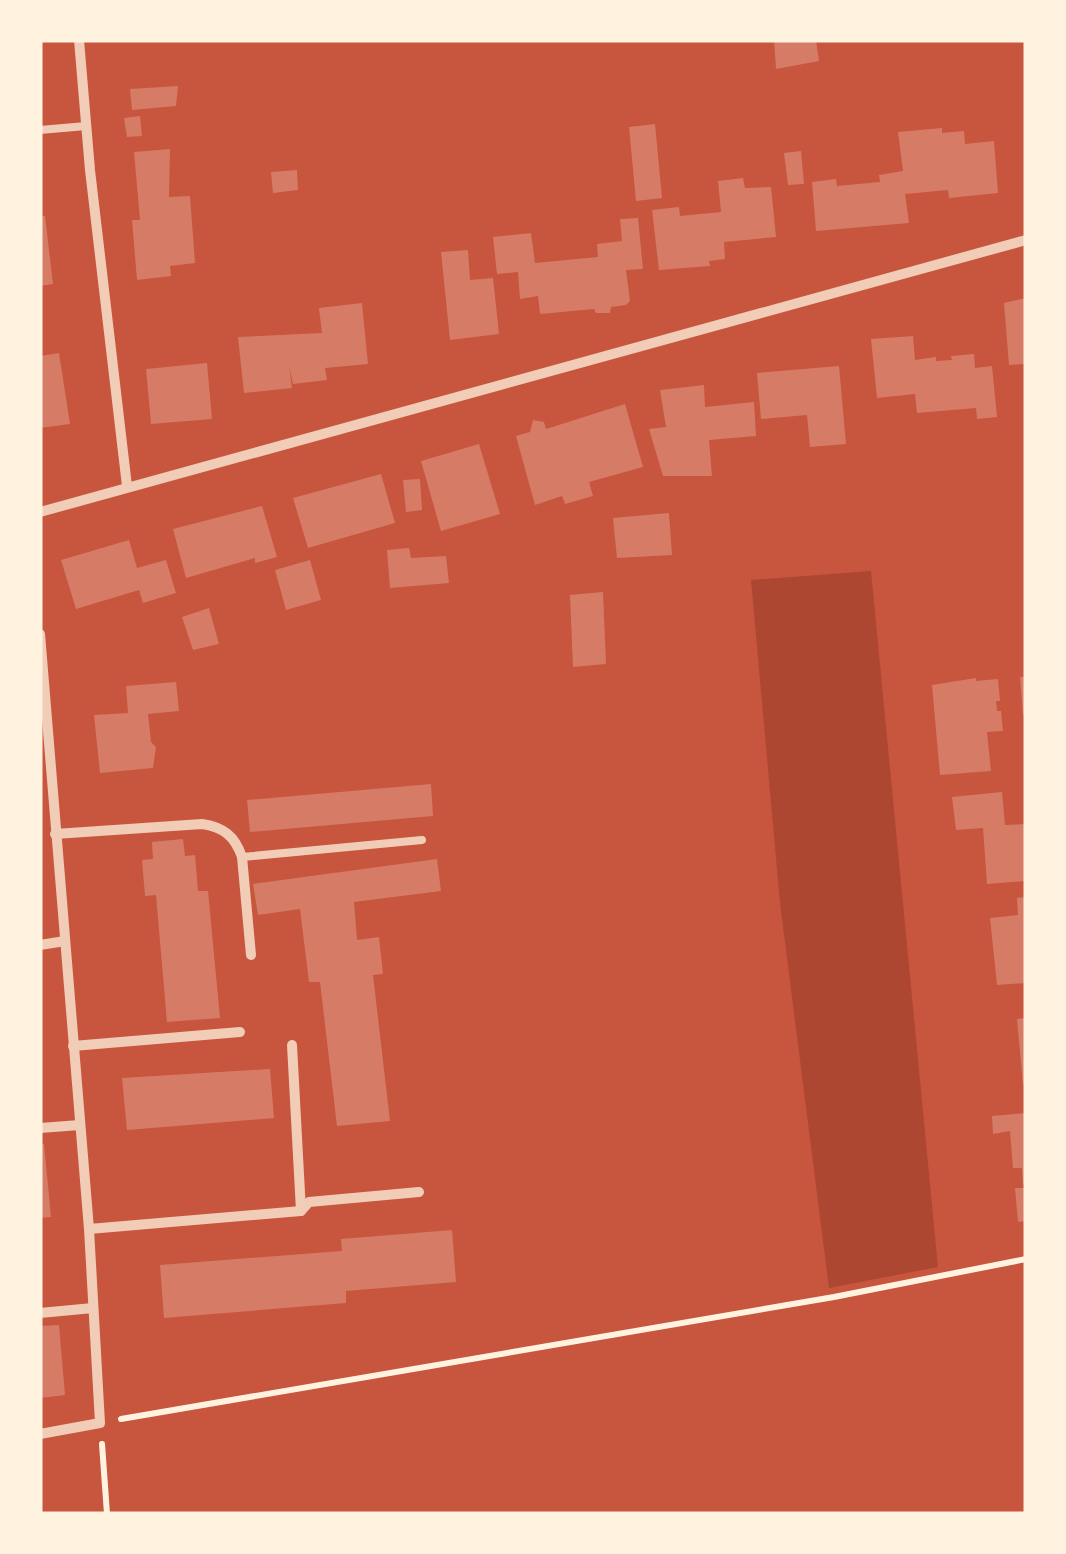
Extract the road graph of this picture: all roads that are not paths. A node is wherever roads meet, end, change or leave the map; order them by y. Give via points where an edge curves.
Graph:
1 (80, 40) edge
2 (86, 126) junction
3 (40, 130) edge
4 (1026, 240) edge
5 (127, 486) junction
6 (40, 512) edge
7 (40, 634) edge
8 (44, 766) edge
9 (55, 834) junction
10 (422, 840) dead end
11 (242, 857) junction
12 (64, 942) junction
13 (40, 944) edge
14 (251, 955) dead end
15 (240, 1032) dead end
16 (292, 1045) dead end
17 (73, 1046) junction
18 (80, 1125) junction
19 (40, 1128) edge
20 (419, 1192) dead end
21 (301, 1211) junction
22 (89, 1229) junction
23 (93, 1308) junction
24 (40, 1312) edge
25 (40, 1434) edge

1 - 2 street
2 - 3 lane
2 - 5 street
4 - 5 street
5 - 6 street
7 - 8 street
8 - 9 street
9 - 11 street via 202,824 217,826 237,842
9 - 12 street
10 - 11 lane
11 - 14 street
12 - 13 street
12 - 17 street
15 - 17 street
16 - 21 street
17 - 18 street
18 - 19 street
18 - 22 street
20 - 21 street via 309,1202
21 - 22 street
22 - 23 street
23 - 24 street
23 - 25 street via 100,1423

